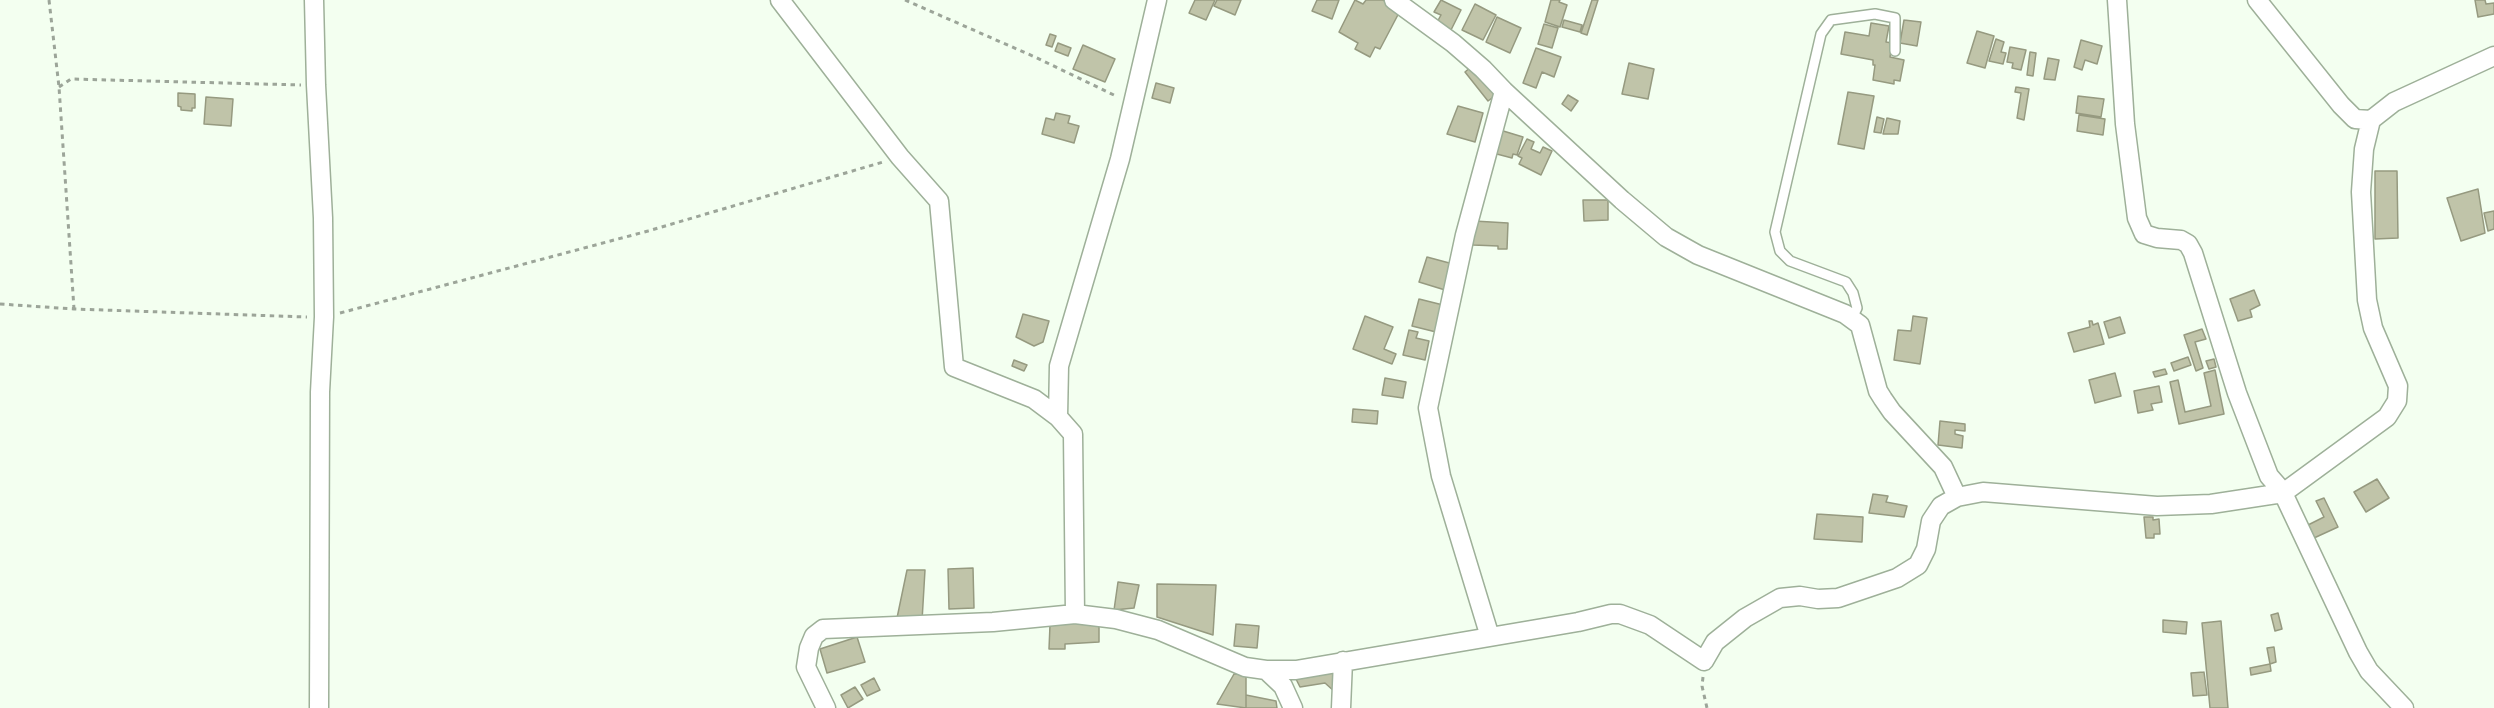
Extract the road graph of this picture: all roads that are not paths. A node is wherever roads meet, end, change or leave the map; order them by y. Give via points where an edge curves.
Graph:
1 (314, 0) edge
2 (780, 0) edge
3 (1157, 0) edge
4 (1394, 0) edge
5 (2117, 0) edge
6 (2257, 0) edge
7 (1895, 51) dead end
8 (2494, 56) edge
9 (1504, 91) junction
10 (2371, 120) junction
11 (1852, 318) junction
12 (1058, 417) junction
13 (2283, 493) junction
14 (1956, 497) junction
15 (1075, 614) junction
16 (1490, 637) junction
17 (1343, 661) junction
18 (1266, 670) junction
19 (319, 708) edge
20 (826, 708) edge
21 (1293, 708) edge
22 (1341, 708) edge
23 (2404, 708) edge

1 - 19 street via 324,317 320,392
2 - 12 street via 900,157 939,201 954,367 1034,399
3 - 12 street via 1120,159 1059,366
4 - 9 street via 1453,43
5 - 13 street via 2125,124 2137,218 2144,234 2181,240 2193,253 2241,404 2269,476
6 - 10 street via 2345,110 2355,119
7 - 11 lane via 1895,18 1875,14 1831,20 1821,34 1775,232 1780,251 1790,261 1846,282 1857,308
8 - 10 street via 2394,102
9 - 11 street via 1666,237 1698,255
9 - 16 street via 1466,235 1428,408 1442,476
10 - 13 street via 2361,192 2367,300 2373,328 2398,386 2397,401 2387,417
11 - 14 street via 1864,334 1878,391 1892,412 1943,467
12 - 15 street via 1073,434
13 - 14 street via 2211,504 2157,506 1983,492
13 - 23 street via 2358,652 2369,671
14 - 16 street via 1941,506 1931,521 1926,549 1918,565 1897,579 1838,598 1780,598 1715,642 1704,661 1650,625 1620,614
15 - 18 street via 1158,630 1245,667
15 - 20 street via 993,622 824,629 811,642 806,668
16 - 17 street
17 - 18 street via 1296,670
17 - 22 street
18 - 21 street via 1283,686

